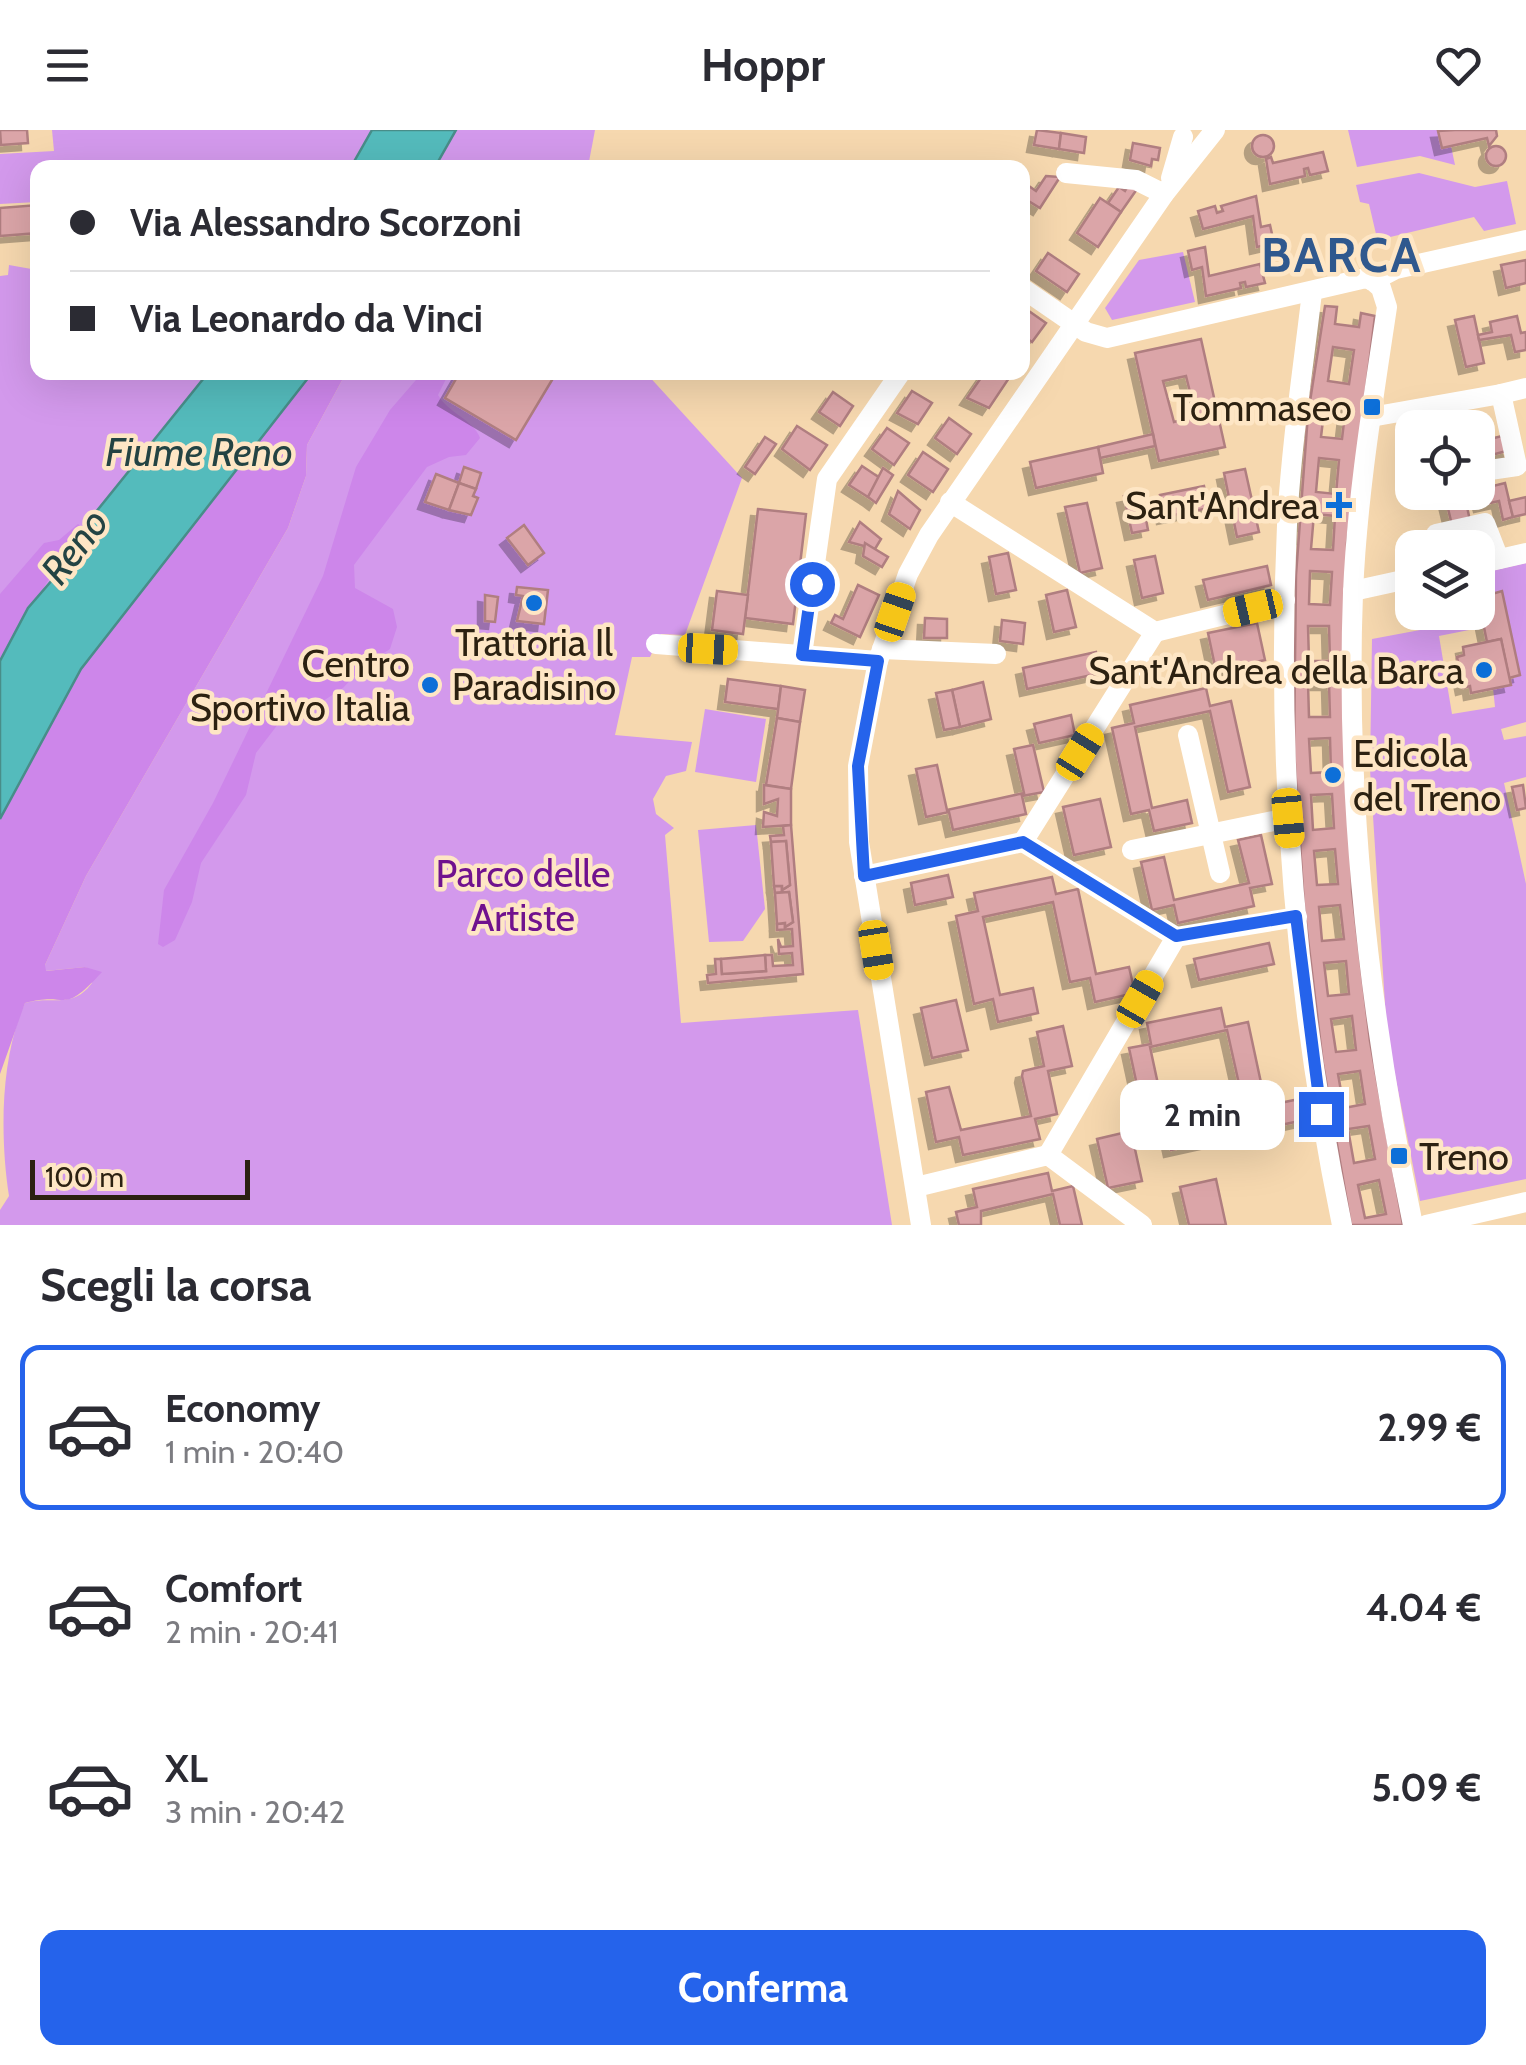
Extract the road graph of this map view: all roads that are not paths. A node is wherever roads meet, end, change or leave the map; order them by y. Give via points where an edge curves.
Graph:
1 (1195, 135) edge
2 (1066, 174) dead end
3 (1165, 194) junction
4 (1526, 240) edge
5 (1373, 281) junction
6 (1312, 292) junction
7 (1030, 294) edge
8 (1074, 324) junction
9 (895, 380) edge
10 (1526, 388) edge
11 (1501, 394) junction
12 (1370, 418) junction
13 (1495, 469) edge
14 (950, 502) junction
15 (1456, 530) edge
16 (1487, 530) edge
17 (1495, 549) edge
18 (1526, 553) edge
19 (1499, 559) junction
20 (1495, 560) edge
21 (1395, 582) edge
22 (1353, 591) junction
23 (1285, 600) junction
24 (1155, 632) junction
25 (656, 644) dead end
26 (996, 654) dead end
27 (802, 655) junction
28 (880, 655) junction
29 (1188, 734) dead end
30 (1288, 818) junction
31 (1211, 834) junction
32 (1023, 842) junction
33 (1132, 850) dead end
34 (1220, 873) dead end
35 (864, 876) junction
36 (1296, 916) junction
37 (1176, 936) junction
38 (1048, 1156) junction
39 (916, 1187) junction
40 (1526, 1202) edge
41 (922, 1225) edge
42 (1142, 1225) edge
43 (1342, 1225) edge
44 (1413, 1225) edge
45 (1426, 1225) edge

1 - 3 street
2 - 3 street via 1136,180
3 - 8 street
4 - 5 street via 1396,269
5 - 6 street
5 - 12 street via 1387,307
6 - 8 street via 1107,338
6 - 23 street
7 - 8 street
8 - 14 street
9 - 27 street via 827,479
10 - 11 street
11 - 12 street
11 - 13 street via 1516,466
12 - 22 street
14 - 24 street
14 - 28 street via 908,574
15 - 16 street via 1485,524
17 - 19 street
18 - 19 street
19 - 20 street
21 - 22 street
22 - 44 street via 1365,910
23 - 24 street
23 - 30 street
24 - 32 street
25 - 27 street
26 - 28 street
27 - 28 street
28 - 35 street via 858,766
29 - 31 street
30 - 31 street
30 - 36 street
31 - 33 street
31 - 34 street
32 - 35 street
32 - 37 street
35 - 39 street
36 - 37 street
36 - 43 street via 1316,1086
37 - 38 street
38 - 39 street
38 - 42 street
39 - 41 street
40 - 45 street

